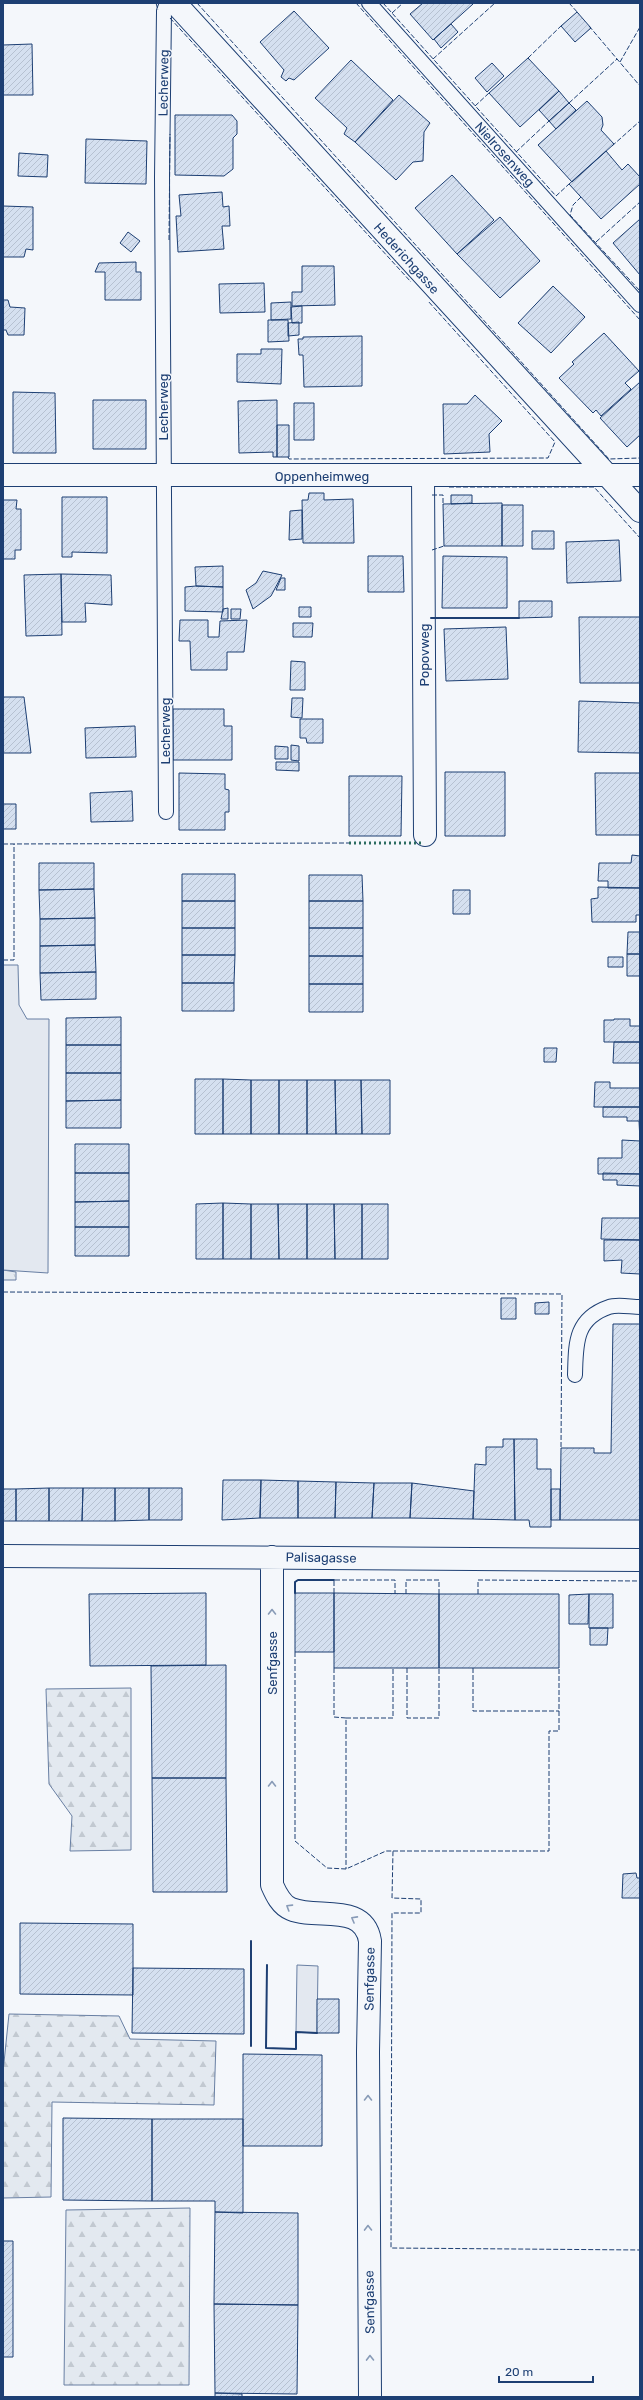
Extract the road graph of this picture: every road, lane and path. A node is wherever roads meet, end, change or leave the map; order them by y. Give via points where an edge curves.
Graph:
1 (167, 3) edge
2 (176, 3) edge
3 (369, 3) edge
4 (640, 305) edge
5 (603, 474) junction
6 (3, 475) edge
7 (640, 475) edge
8 (163, 476) junction
9 (423, 476) junction
10 (640, 511) edge
11 (166, 812) dead end
12 (425, 835) dead end
13 (640, 1307) edge
14 (575, 1375) dead end
15 (3, 1556) edge
16 (272, 1557) junction
17 (640, 1560) edge
18 (370, 2397) edge

1 - 8 lane, Lecherweg via 164,11 162,169
2 - 5 street, Hederichgasse
3 - 4 lane, Nielrosenweg
5 - 7 street, Oppenheimweg
5 - 9 street, Oppenheimweg
5 - 10 street, Hederichgasse
6 - 8 street, Oppenheimweg
8 - 9 street, Oppenheimweg
8 - 11 lane, Lecherweg
9 - 12 street, Popovweg
13 - 14 lane via 610,1306 592,1316 582,1326 576,1342
15 - 16 street, Palisagasse
16 - 17 street, Palisagasse
18 -> 16 street, Senfgasse via 370,1941 366,1927 351,1917 304,1913 290,1909 279,1899 272,1885

